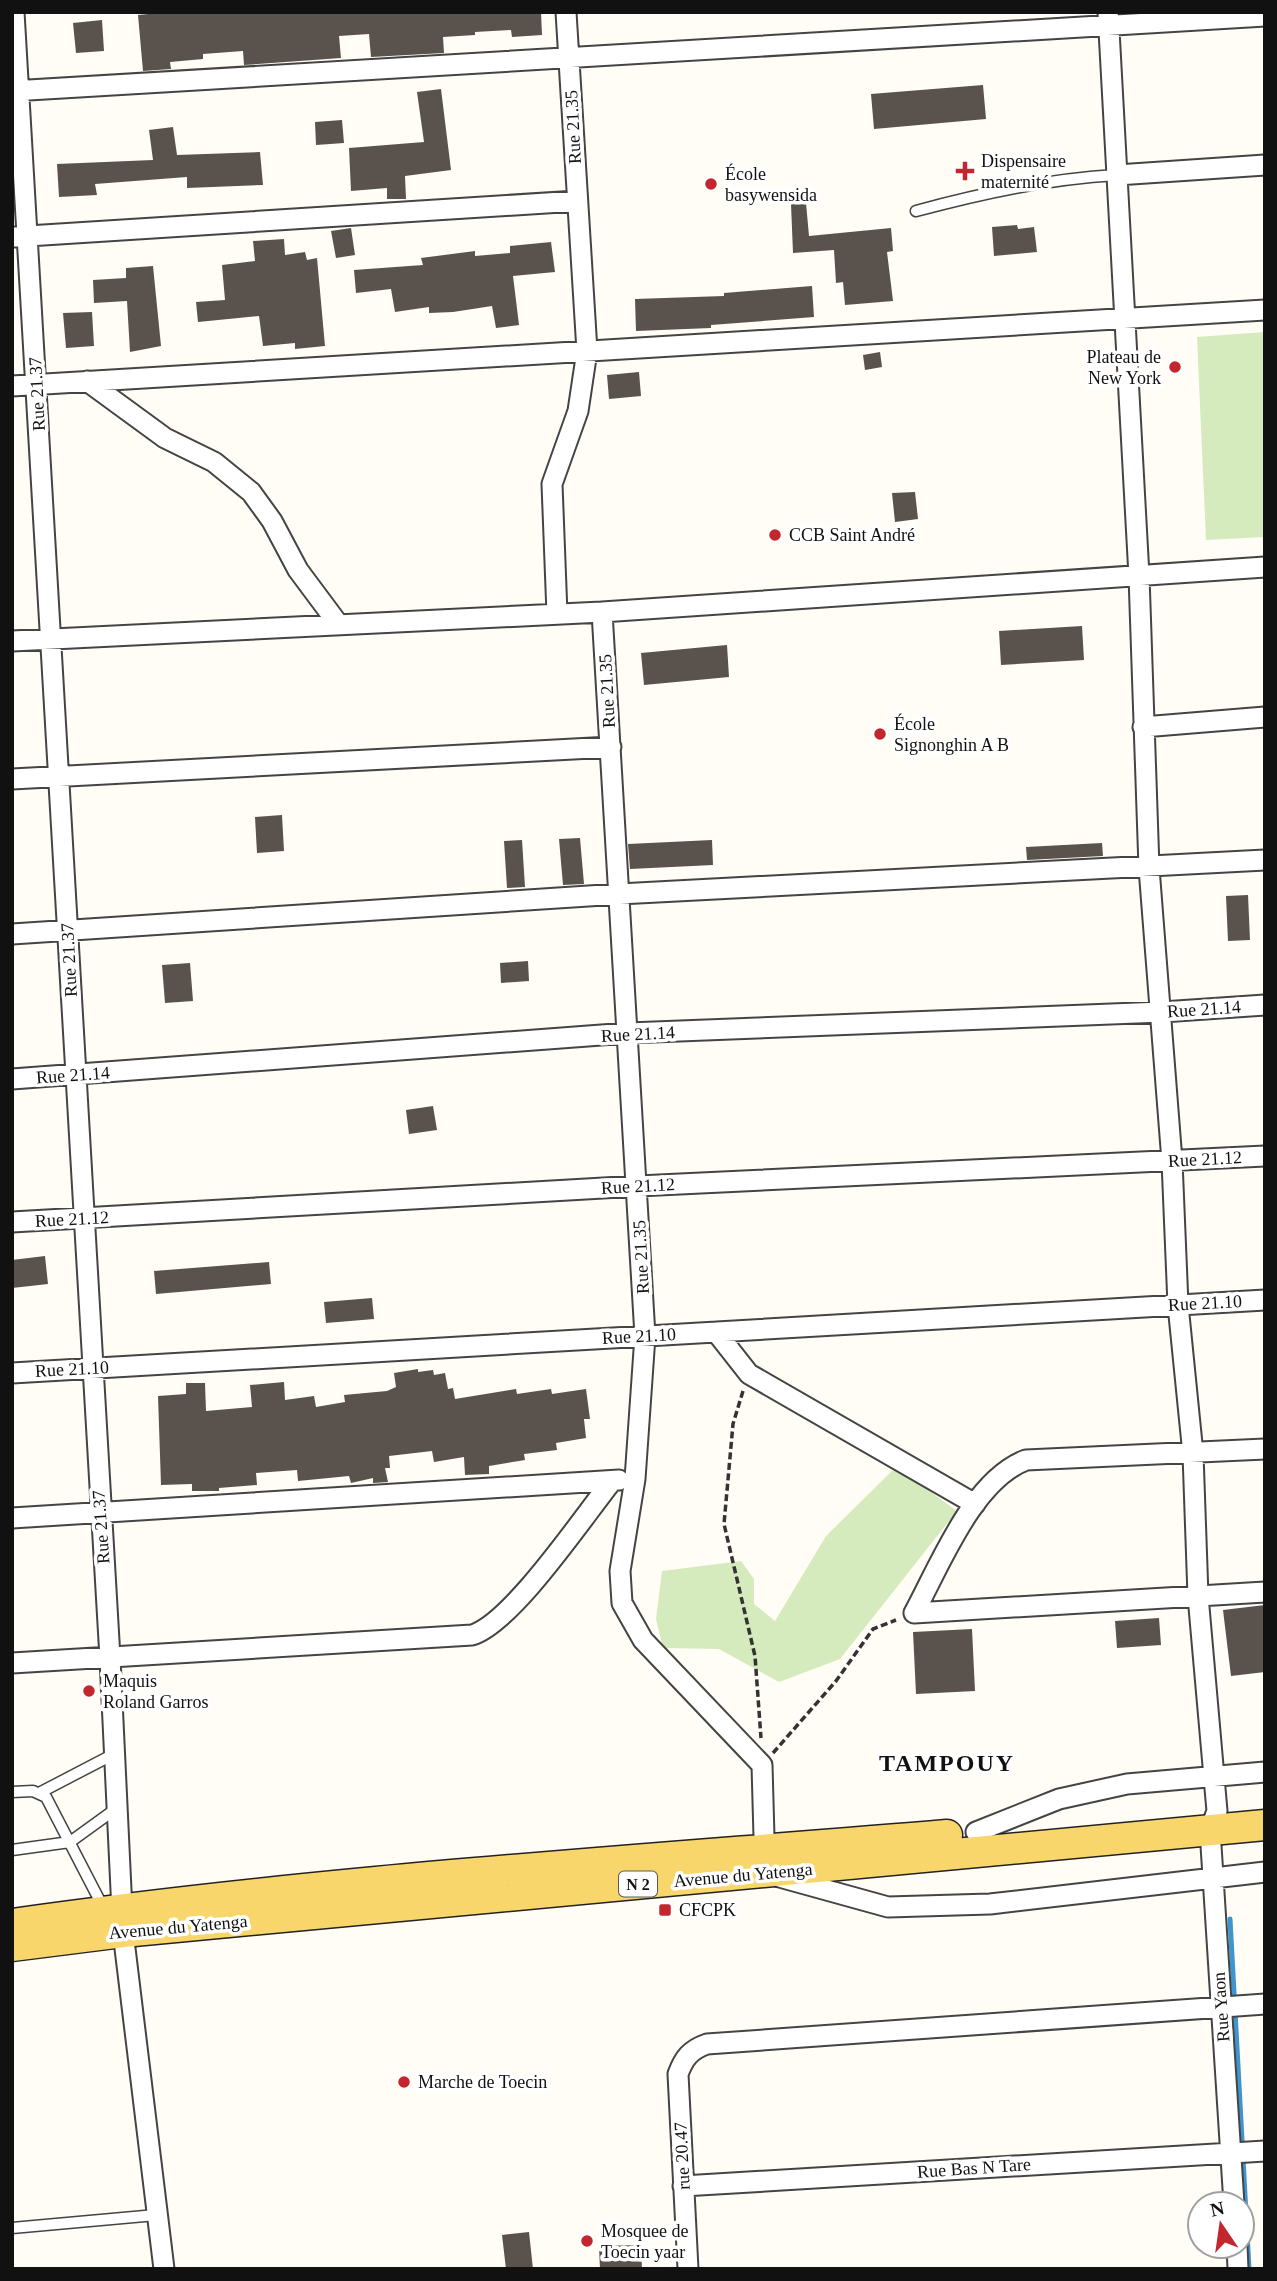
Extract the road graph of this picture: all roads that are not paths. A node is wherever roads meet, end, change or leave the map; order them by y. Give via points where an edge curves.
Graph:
1 (14, 12) edge
2 (566, 12) edge
3 (1265, 16) edge
4 (1108, 19) edge
5 (569, 57) junction
6 (15, 90) edge
7 (1265, 165) edge
8 (1117, 175) junction
9 (577, 201) junction
10 (916, 211) dead end
11 (20, 236) edge
12 (1265, 310) edge
13 (1124, 319) junction
14 (587, 351) junction
15 (87, 381) junction
16 (36, 384) junction
17 (12, 386) edge
18 (1265, 567) edge
19 (1139, 576) junction
20 (603, 612) junction
21 (557, 614) junction
22 (339, 625) junction
23 (50, 639) junction
24 (12, 641) edge
25 (1265, 717) edge
26 (1143, 727) junction
27 (611, 747) junction
28 (58, 775) junction
29 (12, 779) edge
30 (1265, 860) edge
31 (1149, 868) junction
32 (620, 894) junction
33 (67, 930) junction
34 (12, 934) edge
35 (1265, 1005) edge
36 (1162, 1013) junction
37 (628, 1033) junction
38 (75, 1075) junction
39 (12, 1079) edge
40 (1265, 1156) edge
41 (1172, 1161) junction
42 (638, 1186) junction
43 (83, 1218) junction
44 (12, 1222) edge
45 (1265, 1300) edge
46 (1178, 1305) junction
47 (716, 1332) junction
48 (645, 1336) junction
49 (92, 1368) junction
50 (12, 1373) edge
51 (1265, 1449) edge
52 (1193, 1454) junction
53 (635, 1479) junction
54 (612, 1481) junction
55 (975, 1504) junction
56 (100, 1513) junction
57 (12, 1518) edge
58 (1265, 1592) edge
59 (1198, 1596) junction
60 (110, 1658) junction
61 (12, 1663) edge
62 (114, 1754) junction
63 (1265, 1772) edge
64 (1214, 1776) junction
65 (12, 1792) edge
66 (41, 1792) junction
67 (1265, 1807) edge
68 (117, 1808) junction
69 (1214, 1820) junction
70 (1265, 1825) edge
71 (976, 1832) junction
72 (70, 1842) junction
73 (12, 1850) edge
74 (765, 1861) junction
75 (1265, 1872) edge
76 (1213, 1876) junction
77 (117, 1917) junction
78 (12, 1924) edge
79 (12, 1946) edge
80 (1265, 2004) edge
81 (1221, 2006) junction
82 (1265, 2151) edge
83 (1231, 2152) junction
84 (684, 2186) junction
85 (1233, 2190) edge
86 (156, 2215) junction
87 (12, 2228) edge
88 (164, 2269) edge
89 (688, 2269) edge

1 - 6 street, Rue 21.37
2 - 5 street, Rue 21.35
3 - 4 street
4 - 5 street
4 - 8 street, Rue Yaon
5 - 6 street
5 - 9 street, Rue 21.35
6 - 11 street, Rue 21.37
7 - 8 street
8 - 10 lane via 1003,188
8 - 13 street, Rue Yaon
9 - 11 street
9 - 14 street, Rue 21.35
11 - 16 street, Rue 21.37
12 - 13 street
13 - 14 street
13 - 19 street, Rue Yaon
14 - 15 street
14 - 21 street, Rue 21.35 via 578,411 552,484
15 - 16 street
15 - 22 street via 165,438 214,462 251,492
16 - 17 street
16 - 23 street, Rue 21.37
18 - 19 street
19 - 20 street
19 - 26 street, Rue Yaon
20 - 21 street
20 - 27 street, Rue 21.35
21 - 22 street
22 - 23 street
23 - 24 street
23 - 28 street, Rue 21.37
25 - 26 street
26 - 31 street, Rue Yaon
27 - 28 street
27 - 32 street, Rue 21.35
28 - 29 street
28 - 33 street, Rue 21.37
30 - 31 street
31 - 32 street
31 - 36 street, Rue Yaon
32 - 33 street
32 - 37 street, Rue 21.35
33 - 34 street
33 - 38 street, Rue 21.37
35 - 36 street, Rue 21.14
36 - 37 street, Rue 21.14
36 - 41 street, Rue Yaon
37 - 38 street, Rue 21.14
37 - 42 street, Rue 21.35
38 - 39 street, Rue 21.14
38 - 43 street, Rue 21.37
40 - 41 street, Rue 21.12
41 - 42 street, Rue 21.12
41 - 46 street, Rue Yaon
42 - 43 street, Rue 21.12
42 - 48 street, Rue 21.35
43 - 44 street, Rue 21.12
43 - 49 street, Rue 21.37
45 - 46 street, Rue 21.10
46 - 47 street, Rue 21.10
46 - 52 street, Rue Yaon
47 - 48 street, Rue 21.10
47 - 55 street via 749,1374
48 - 49 street, Rue 21.10
48 - 53 street, Rue 21.35
49 - 50 street, Rue 21.10
49 - 56 street, Rue 21.37
51 - 52 street
52 - 55 street via 1026,1460 1012,1465
52 - 59 street, Rue Yaon
53 - 54 street
53 - 74 street, Rue 21.35 via 620,1571 622,1603 643,1640 762,1765
54 - 56 street
54 - 60 street via 516,1601 480,1633
55 - 59 street via 914,1613
56 - 57 street
56 - 60 street, Rue 21.37
58 - 59 street
59 - 64 street, Rue Yaon
60 - 61 street
60 - 62 street, Rue 21.37
62 - 66 lane
62 - 68 street, Rue 21.37
63 - 64 street
64 - 69 street, Rue Yaon
64 - 71 street via 1127,1784 1059,1798
65 - 66 lane
66 - 72 lane
67 - 69 main road, Avenue du Yatenga / N 2
68 - 72 lane
68 - 77 street, Rue 21.37
69 - 70 main road, Avenue du Yatenga / N 2
69 - 71 main road, Avenue du Yatenga / N 2
69 - 74 main road, Avenue du Yatenga / N 2
69 - 76 street, Rue Yaon
71 - 74 main road, Avenue du Yatenga / N 2
72 - 73 lane
72 - 77 lane
74 - 76 street via 888,1907 989,1904
74 - 77 main road, Avenue du Yatenga / N 2 via 646,1857
75 - 76 street
76 - 81 street, Rue Yaon
77 - 78 main road, Avenue du Yatenga / N 2
77 - 79 main road, Avenue du Yatenga / N 2
77 - 86 street, Rue 21.37
80 - 81 street
81 - 83 street, Rue Yaon
81 - 84 street, rue 20.47 via 707,2044 684,2059 678,2074
82 - 83 street, Rue Bas N Tare
83 - 84 street, Rue Bas N Tare
83 - 85 street, Rue Yaon
84 - 89 street, rue 20.47
86 - 87 lane
86 - 88 street, Rue 21.37

